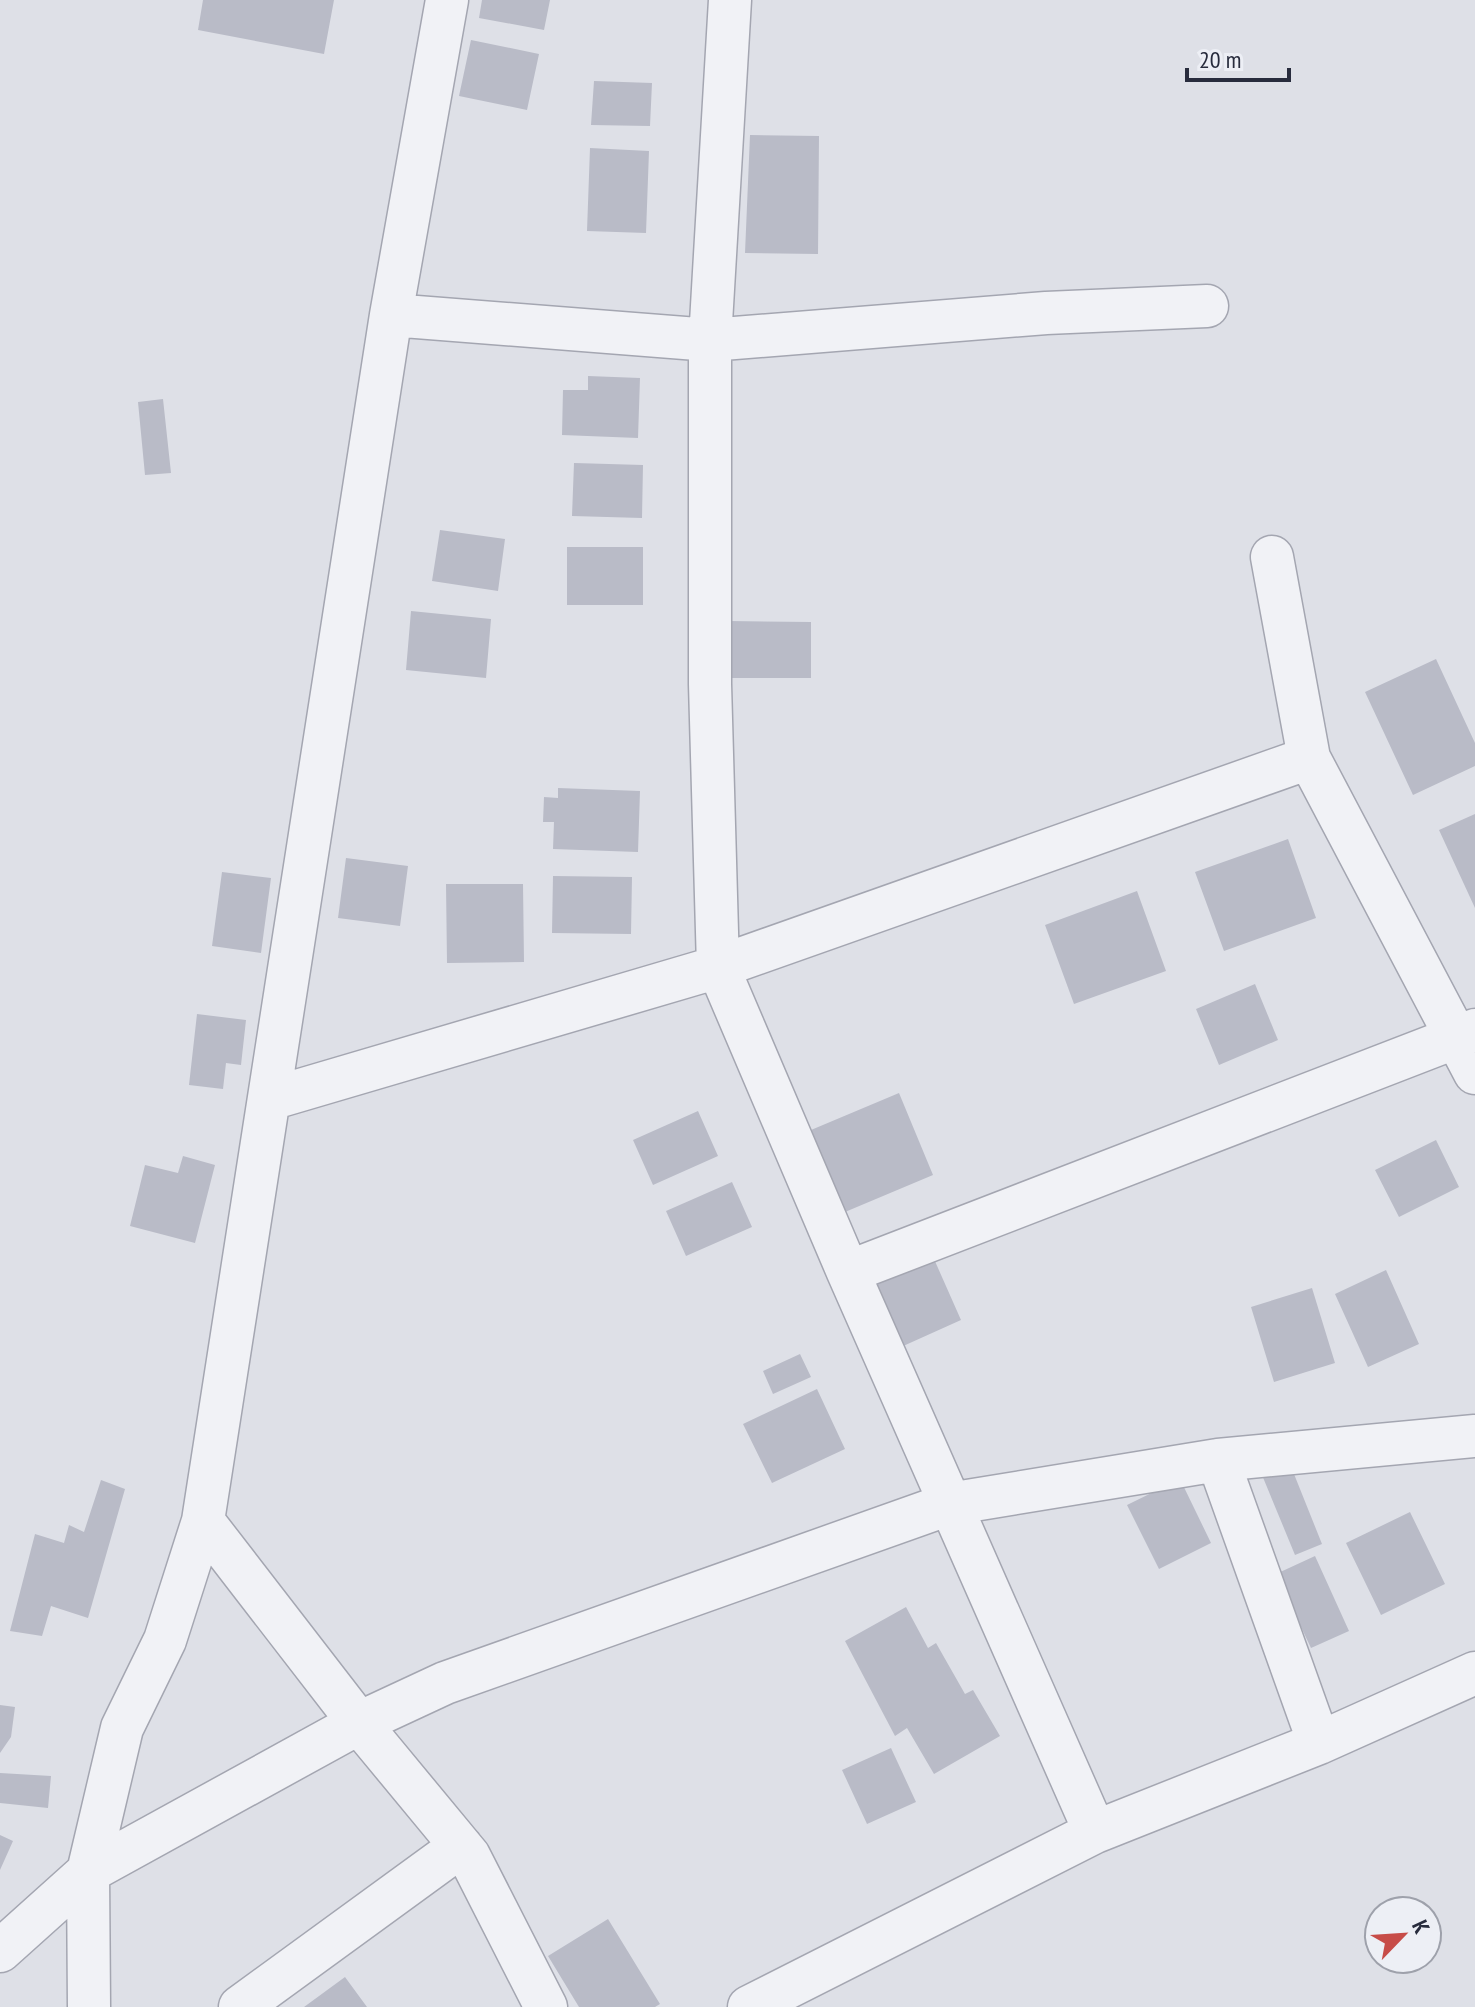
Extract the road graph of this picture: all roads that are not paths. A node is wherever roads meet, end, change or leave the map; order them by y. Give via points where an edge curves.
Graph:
1 (447, 0) edge
2 (730, 0) edge
3 (1207, 306) dead end
4 (391, 315) junction
5 (710, 340) junction
6 (1272, 557) dead end
7 (1309, 758) junction
8 (718, 967) junction
9 (1469, 1047) edge
10 (270, 1099) junction
11 (848, 1272) junction
12 (1475, 1436) edge
13 (1218, 1460) junction
14 (949, 1504) junction
15 (203, 1521) junction
16 (1475, 1673) edge
17 (359, 1723) junction
18 (1319, 1743) junction
19 (1095, 1832) junction
20 (461, 1846) junction
21 (88, 1872) junction
22 (0, 1951) edge
23 (89, 2007) edge
24 (240, 2007) edge
25 (546, 2007) edge
26 (749, 2007) edge

1 - 4 street
2 - 5 street
3 - 5 street via 1046,313
4 - 5 street
4 - 10 street
5 - 8 street via 710,684
6 - 7 street
7 - 8 street
7 - 9 street
8 - 10 street
8 - 11 street
9 - 11 street
10 - 15 street
11 - 14 street
12 - 13 street
13 - 14 street
13 - 18 street
14 - 17 street via 445,1683
14 - 19 street
15 - 17 street
15 - 21 street via 165,1640 122,1728
16 - 18 street
17 - 20 street
17 - 21 street
18 - 19 street
19 - 26 street
20 - 24 street
20 - 25 street
21 - 22 street
21 - 23 street

